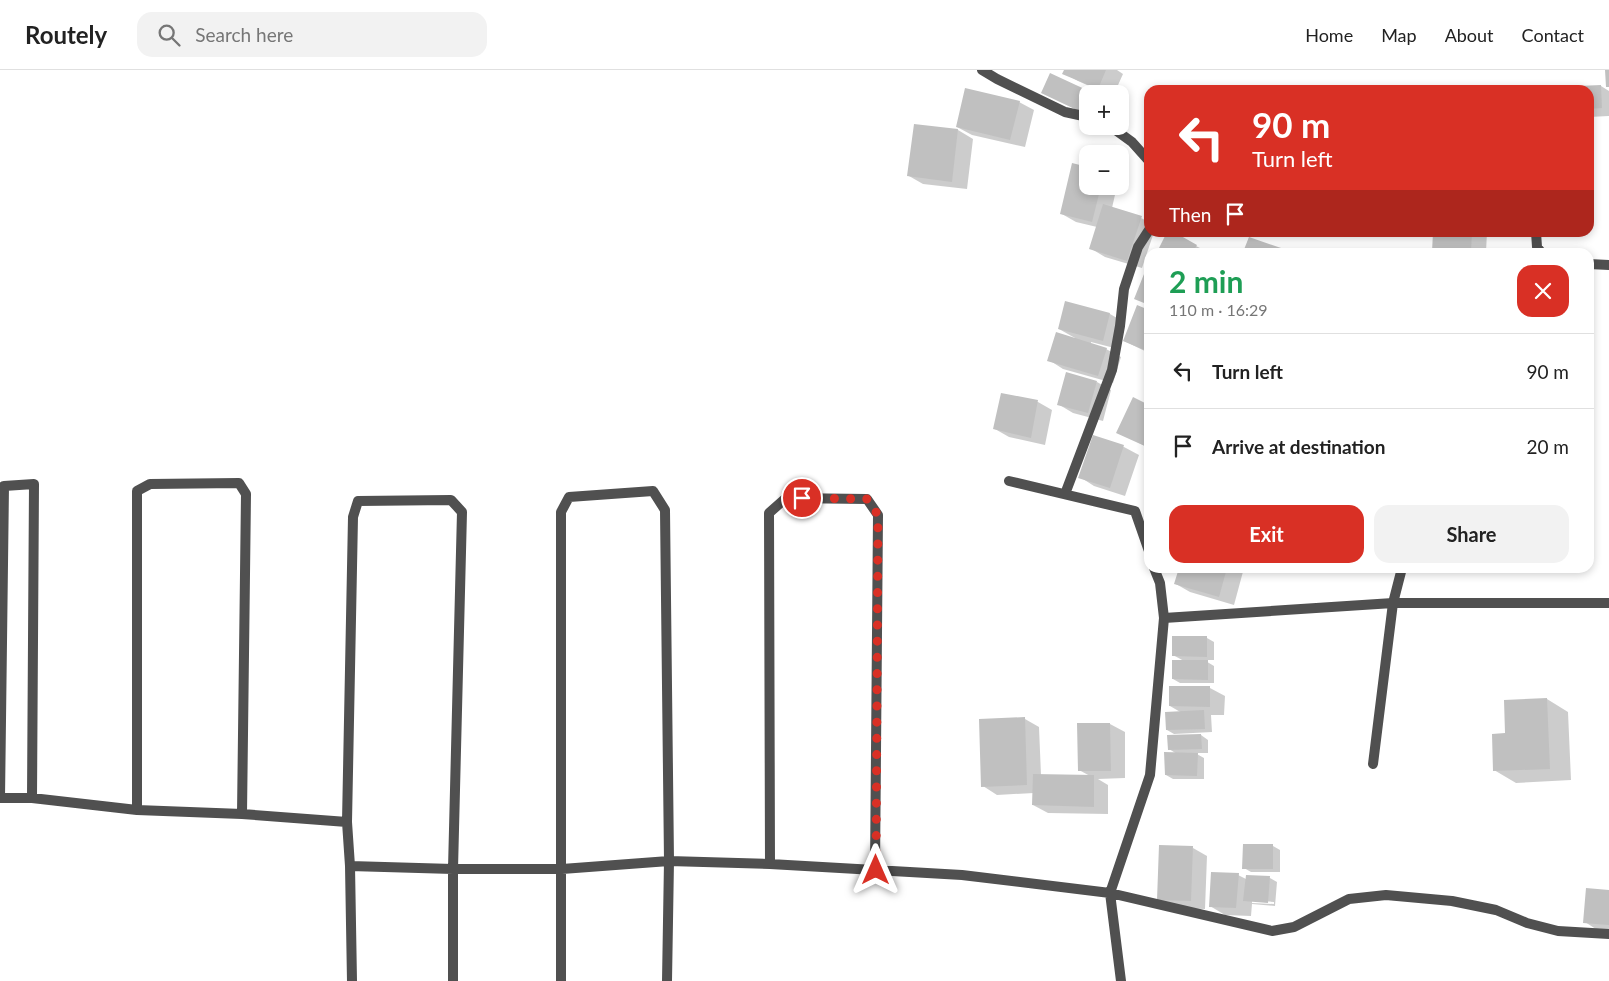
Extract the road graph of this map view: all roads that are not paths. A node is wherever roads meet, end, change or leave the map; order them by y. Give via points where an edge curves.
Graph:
1 (982, 70) edge
2 (1079, 115) edge
3 (1122, 135) edge
4 (1144, 155) edge
5 (1144, 237) edge
6 (1594, 264) edge
7 (1609, 265) edge
8 (1009, 481) dead end
9 (1066, 494) junction
10 (1144, 537) edge
11 (1156, 573) edge
12 (1401, 573) edge
13 (1393, 603) junction
14 (1609, 603) edge
15 (1164, 618) junction
16 (1373, 764) dead end
17 (32, 798) junction
18 (137, 810) junction
19 (242, 814) junction
20 (347, 822) junction
21 (669, 861) junction
22 (770, 864) junction
23 (350, 866) junction
24 (453, 869) junction
25 (562, 869) junction
26 (876, 870) junction
27 (1110, 893) junction
28 (1609, 934) edge
29 (352, 981) edge
30 (453, 981) edge
31 (561, 981) edge
32 (667, 981) edge
33 (1121, 981) edge

1 - 2 street via 1065,112
3 - 4 street
5 - 9 street via 1124,289 1112,370
6 - 7 street
8 - 9 street
9 - 10 street via 1135,511
11 - 15 street
12 - 13 street
13 - 14 street
13 - 15 street
13 - 16 street
15 - 27 street via 1150,775
17 - 17 street via 33,729 34,484 4,486 0,798
17 - 18 street
18 - 19 street
18 - 19 street via 137,491 150,484 239,483 246,494
19 - 20 street
20 - 23 street
20 - 24 street via 353,517 358,501 451,500 462,512
21 - 22 street
21 - 25 street
21 - 25 street via 664,510 653,491 569,497 561,512
21 - 32 street
22 - 26 street
22 - 26 street via 769,513 786,498 867,499 878,515
23 - 24 street
23 - 29 street
24 - 25 street
24 - 30 street
25 - 31 street
26 - 27 street via 962,875
27 - 28 street via 1272,931 1294,927 1349,899 1386,895 1488,908 1558,931
27 - 33 street

